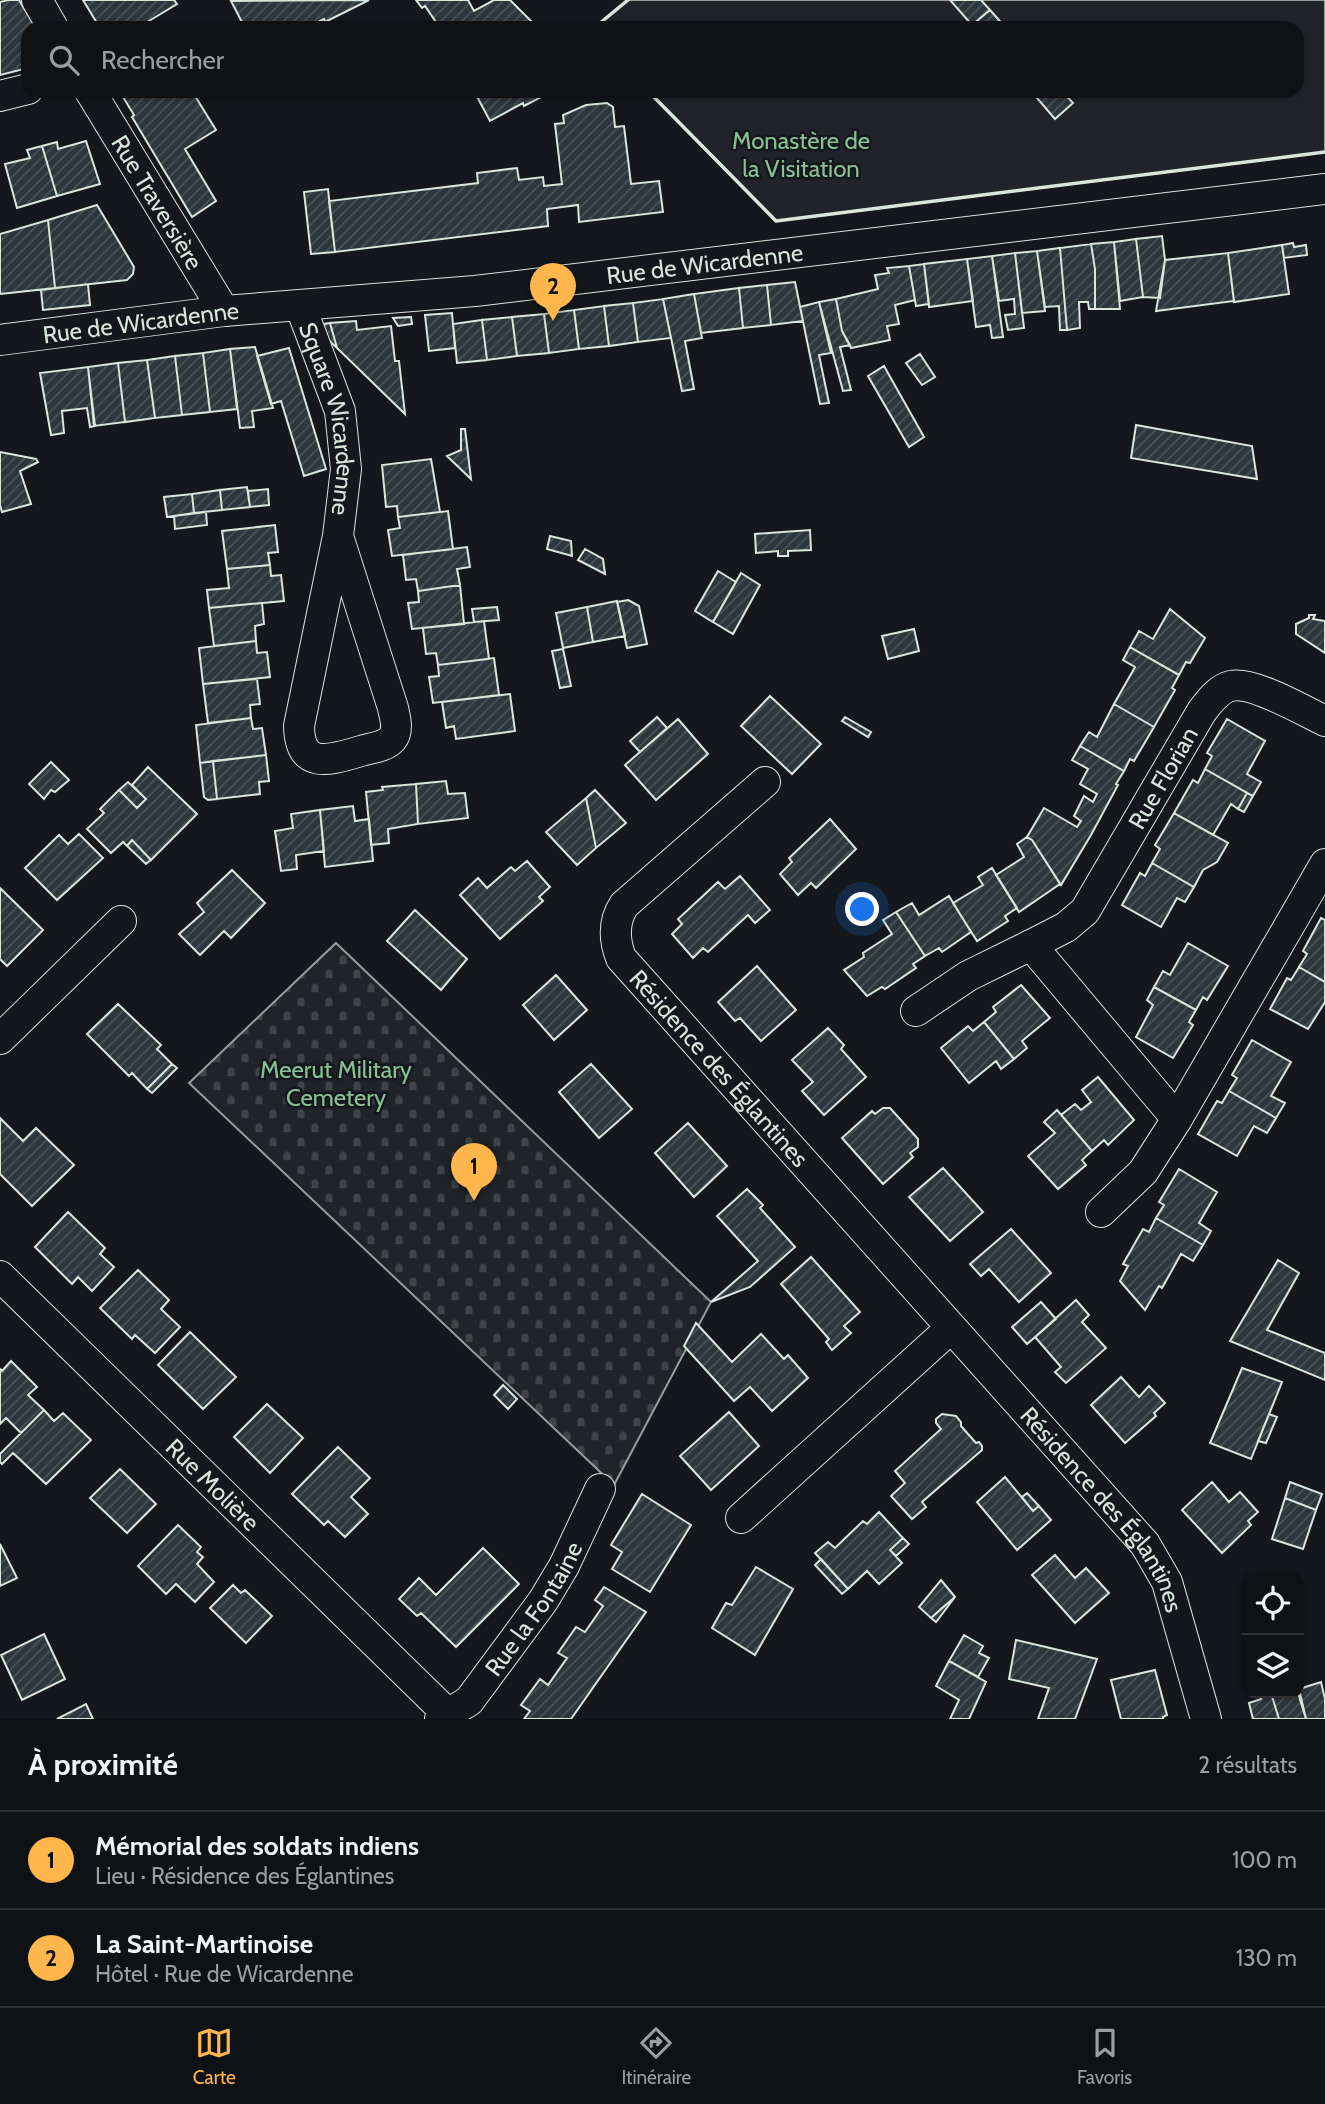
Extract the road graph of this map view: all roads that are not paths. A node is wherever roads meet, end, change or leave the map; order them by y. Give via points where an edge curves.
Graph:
1 (37, 0) edge
2 (49, 21) edge
3 (21, 91) edge
4 (0, 96) edge
5 (94, 98) edge
6 (1325, 189) edge
7 (300, 305) junction
8 (225, 311) junction
9 (0, 340) edge
10 (338, 536) junction
11 (1325, 721) edge
12 (765, 782) dead end
13 (1325, 864) edge
14 (121, 921) dead end
15 (1031, 945) junction
16 (916, 1011) dead end
17 (0, 1039) edge
18 (1177, 1119) junction
19 (1101, 1212) dead end
20 (0, 1276) edge
21 (951, 1328) junction
22 (600, 1489) dead end
23 (741, 1518) dead end
24 (441, 1713) edge
25 (1206, 1719) edge

1 - 2 street
3 - 4 street
5 - 8 street, Rue Traversière
6 - 7 street, Rue de Wicardenne via 488,290
7 - 8 street, Rue de Wicardenne
7 - 10 street, Square Wicardenne via 340,411 346,469
8 - 9 street, Rue de Wicardenne
10 - 10 street, Square Wicardenne via 299,726 304,751 322,760 382,745 396,731 393,708
11 - 15 street, Rue Florian via 1254,689 1231,686 1220,691 1202,712 1085,911
12 - 21 street, Résidence des Églantines via 624,905 616,924 616,946 628,969
13 - 18 street
14 - 17 street
15 - 16 street, Rue Florian via 968,976
15 - 18 street
18 - 19 street via 1143,1172
20 - 24 street, Rue Molière
21 - 23 street
21 - 25 street, Résidence des Églantines via 1151,1553 1167,1582
22 - 24 street, Rue la Fontaine via 548,1593 469,1701

